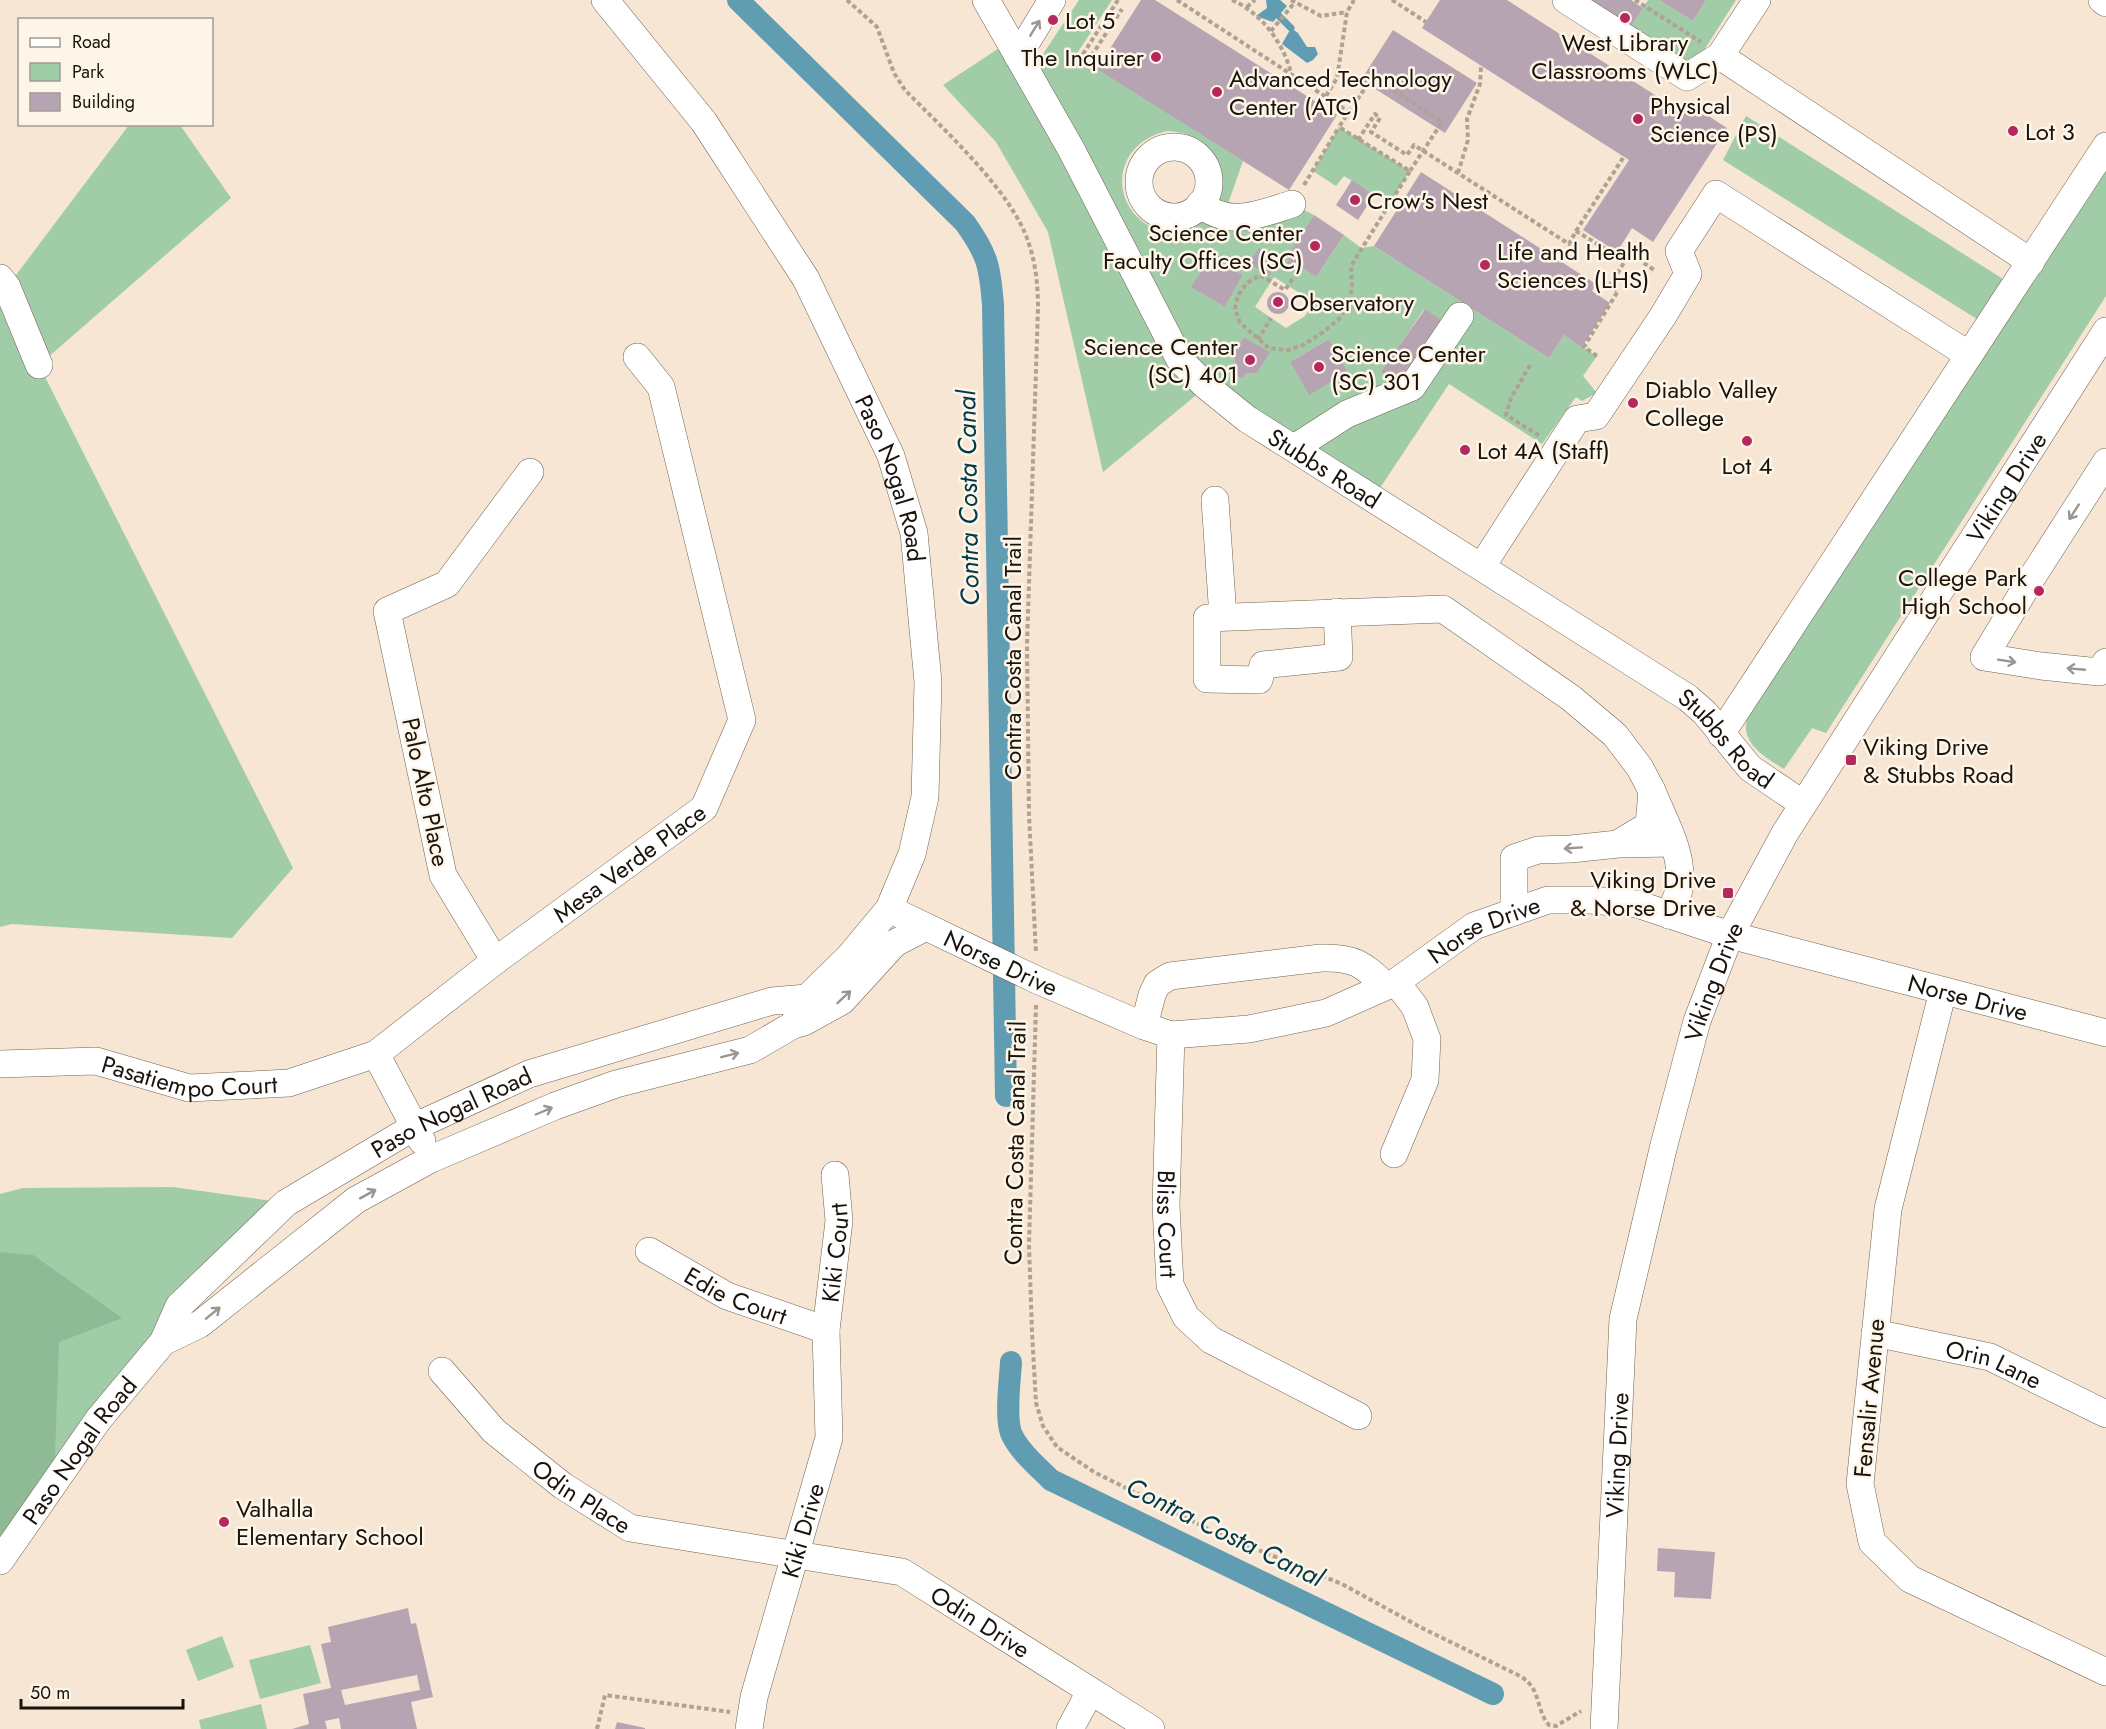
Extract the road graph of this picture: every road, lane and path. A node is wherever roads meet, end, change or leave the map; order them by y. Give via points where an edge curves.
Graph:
1 (605, 0) edge
2 (847, 0) edge
3 (986, 0) edge
4 (1052, 0) edge
5 (1118, 0) edge
6 (1177, 0) edge
7 (1232, 0) edge
8 (1255, 0) edge
9 (1354, 0) edge
10 (1392, 0) edge
11 (1566, 0) edge
12 (1635, 0) edge
13 (1756, 0) edge
14 (2102, 0) edge
15 (1293, 1) edge
16 (2106, 3) edge
17 (1246, 7) junction
18 (1122, 9) dead end
19 (1347, 12) junction
20 (1426, 22) dead end
21 (1271, 31) junction
22 (1713, 51) junction
23 (1018, 56) junction
24 (1481, 66) dead end
25 (1292, 74) junction
26 (1326, 96) junction
27 (1349, 112) junction
28 (1340, 127) junction
29 (1358, 140) junction
30 (2106, 146) edge
31 (1623, 158) dead end
32 (1410, 171) junction
33 (1458, 173) junction
34 (1143, 199) junction
35 (1200, 204) junction
36 (1292, 204) joint
37 (1104, 216) junction
38 (1576, 231) junction
39 (1625, 261) junction
40 (2031, 262) junction
41 (1301, 267) dead end
42 (1654, 270) dead end
43 (0, 278) edge
44 (1460, 316) dead end
45 (1271, 318) dead end
46 (2106, 331) edge
47 (1258, 340) junction
48 (1969, 355) junction
49 (1597, 356) dead end
50 (637, 357) dead end
51 (39, 365) dead end
52 (1530, 365) dead end
53 (1545, 440) dead end
54 (1294, 448) junction
55 (2106, 462) edge
56 (530, 472) dead end
57 (1215, 500) dead end
58 (1482, 566) junction
59 (1337, 612) junction
60 (1223, 617) junction
61 (2106, 662) edge
62 (1721, 734) junction
63 (1652, 791) junction
64 (1803, 804) junction
65 (1673, 843) junction
66 (1618, 844) junction
67 (889, 909) junction
68 (1514, 912) junction
69 (1669, 915) junction
70 (926, 927) junction
71 (1730, 935) junction
72 (495, 961) junction
73 (1030, 976) junction
74 (1391, 984) junction
75 (1943, 991) junction
76 (807, 998) junction
77 (793, 1025) junction
78 (1144, 1026) junction
79 (2106, 1032) edge
80 (1171, 1035) junction
81 (376, 1054) junction
82 (0, 1064) edge
83 (414, 1126) junction
84 (1394, 1154) dead end
85 (431, 1159) junction
86 (835, 1175) dead end
87 (649, 1251) dead end
88 (826, 1330) junction
89 (1875, 1333) junction
90 (163, 1342) junction
91 (442, 1371) dead end
92 (2106, 1414) edge
93 (1358, 1416) dead end
94 (796, 1556) junction
95 (0, 1562) edge
96 (2106, 1672) edge
97 (1090, 1692) junction
98 (750, 1722) edge
99 (1605, 1727) edge
100 (597, 1729) edge
101 (1070, 1729) edge
102 (1151, 1729) edge

1 - 67 street, Paso Nogal Road via 704,122 806,279 891,456 914,533 928,682 924,797 912,854
2 - 73 path, Contra Costa Canal Trail via 877,27 894,73 905,90 994,184 1018,218 1034,263 1038,308 1027,645
3 - 23 street, Stubbs Road
23 -> 4 street
5 - 18 path via 1083,54 1090,58
6 - 25 path
7 - 17 path
8 - 17 path
9 - 19 path
10 - 20 path
11 - 22 street via 1687,77
12 - 22 path
13 - 22 street
14 - 16 street
15 - 19 path via 1321,16
15 - 21 path
17 - 21 path
19 - 26 path via 1337,78
21 - 25 path
22 - 40 street
23 - 37 street, Stubbs Road
24 - 33 path
25 - 26 path
26 - 27 path
27 - 28 path
27 - 32 path, bridge via 1373,76 1442,122
28 - 29 path
28 - 36 path
29 - 32 path
29 - 33 path via 1375,114 1380,118 1371,132 1407,155 1414,145
30 - 40 street
31 - 38 path
32 - 47 path via 1351,266 1349,304 1339,319 1303,345 1288,350 1269,348
33 - 38 path via 1569,244
34 - 35 street via 1155,212 1170,217 1182,216
34 - 35 street via 1139,181 1143,165 1164,149 1181,148 1198,158 1207,172 1208,188
34 - 37 street
35 - 36 street via 1224,216 1243,219
37 - 54 street, Stubbs Road via 1180,360 1239,412
38 - 39 path
39 - 42 path via 1630,254
39 - 49 path via 1610,285 1618,291 1584,347
40 - 48 street
41 - 47 path via 1286,290 1260,275 1238,295 1235,309 1240,323
43 - 51 street
44 - 54 street via 1412,387 1347,414
45 - 47 path
46 - 64 street, Viking Drive
48 - 58 street via 1716,194 1679,251 1688,274 1663,316 1596,416 1577,419
48 - 62 street
50 - 72 street, Mesa Verde Place via 661,387 742,720 704,808
52 - 53 path via 1506,415
54 - 58 street, Stubbs Road
55 - 61 street via 1984,657 2099,672
56 - 72 street, Palo Alto Place via 447,584 387,611 443,875
57 - 60 street
58 - 62 street, Stubbs Road via 1688,698
59 - 60 street
59 - 60 street via 1340,657 1263,665 1259,680 1207,680 1207,618
59 - 63 street via 1443,609 1616,735
62 - 64 street, Stubbs Road via 1750,768
63 - 65 street
63 - 66 street via 1649,825
64 - 71 street, Viking Drive
65 - 66 street
65 - 69 street via 1680,868 1679,890
66 -> 68 street via 1538,850 1514,858
67 - 70 street, Norse Drive
67 - 76 street, Paso Nogal Road via 849,957
68 - 69 street, Norse Drive via 1548,900 1590,900 1637,904
68 - 74 street, Norse Drive via 1474,926
69 - 71 street, Norse Drive
70 - 73 street, Norse Drive
77 -> 70 street via 842,1001 895,943
71 - 75 street, Norse Drive
71 - 99 street, Viking Drive via 1697,1021 1623,1319
72 - 81 street, Mesa Verde Place
73 - 78 street, Norse Drive
73 - 99 path, Contra Costa Canal Trail via 1029,1245 1036,1403 1043,1426 1057,1447 1094,1472 1214,1532 1342,1584 1520,1676 1534,1689 1549,1725 1556,1726 1581,1711
74 - 78 street via 1343,957 1170,976 1157,984
74 - 80 street, Norse Drive via 1326,1013 1249,1029
74 - 84 street via 1415,1007 1427,1039 1425,1080
75 - 79 street, Norse Drive
75 - 89 street, Fensalir Avenue via 1888,1209
76 - 77 street, Paso Nogal Road
76 - 83 street, Paso Nogal Road via 772,1001 529,1074
85 -> 77 street, Paso Nogal Road via 616,1084 750,1050
78 - 80 street, Norse Drive
80 - 93 street, Bliss Court via 1166,1205 1170,1285 1186,1317 1211,1340
81 - 82 street, Pasatiempo Court via 289,1083 189,1088 96,1061
81 - 83 street
83 - 85 street
83 - 90 street, Paso Nogal Road via 286,1203 179,1306
90 -> 85 street, Paso Nogal Road via 200,1324 356,1200
86 - 88 street, Kiki Court via 839,1221
87 - 88 street, Edie Court via 727,1296
88 - 94 street, Kiki Drive via 829,1438
89 - 92 street, Orin Lane via 1990,1357
89 - 96 street, Fensalir Avenue via 1860,1484 1872,1542 1910,1579
90 - 95 street, Paso Nogal Road via 98,1420
91 - 94 street, Odin Place via 494,1431 563,1486 630,1528
94 - 97 street, Odin Drive via 902,1572
94 - 98 street, Kiki Drive
97 - 101 street
97 - 102 street, Odin Drive
98 - 100 path via 605,1695

